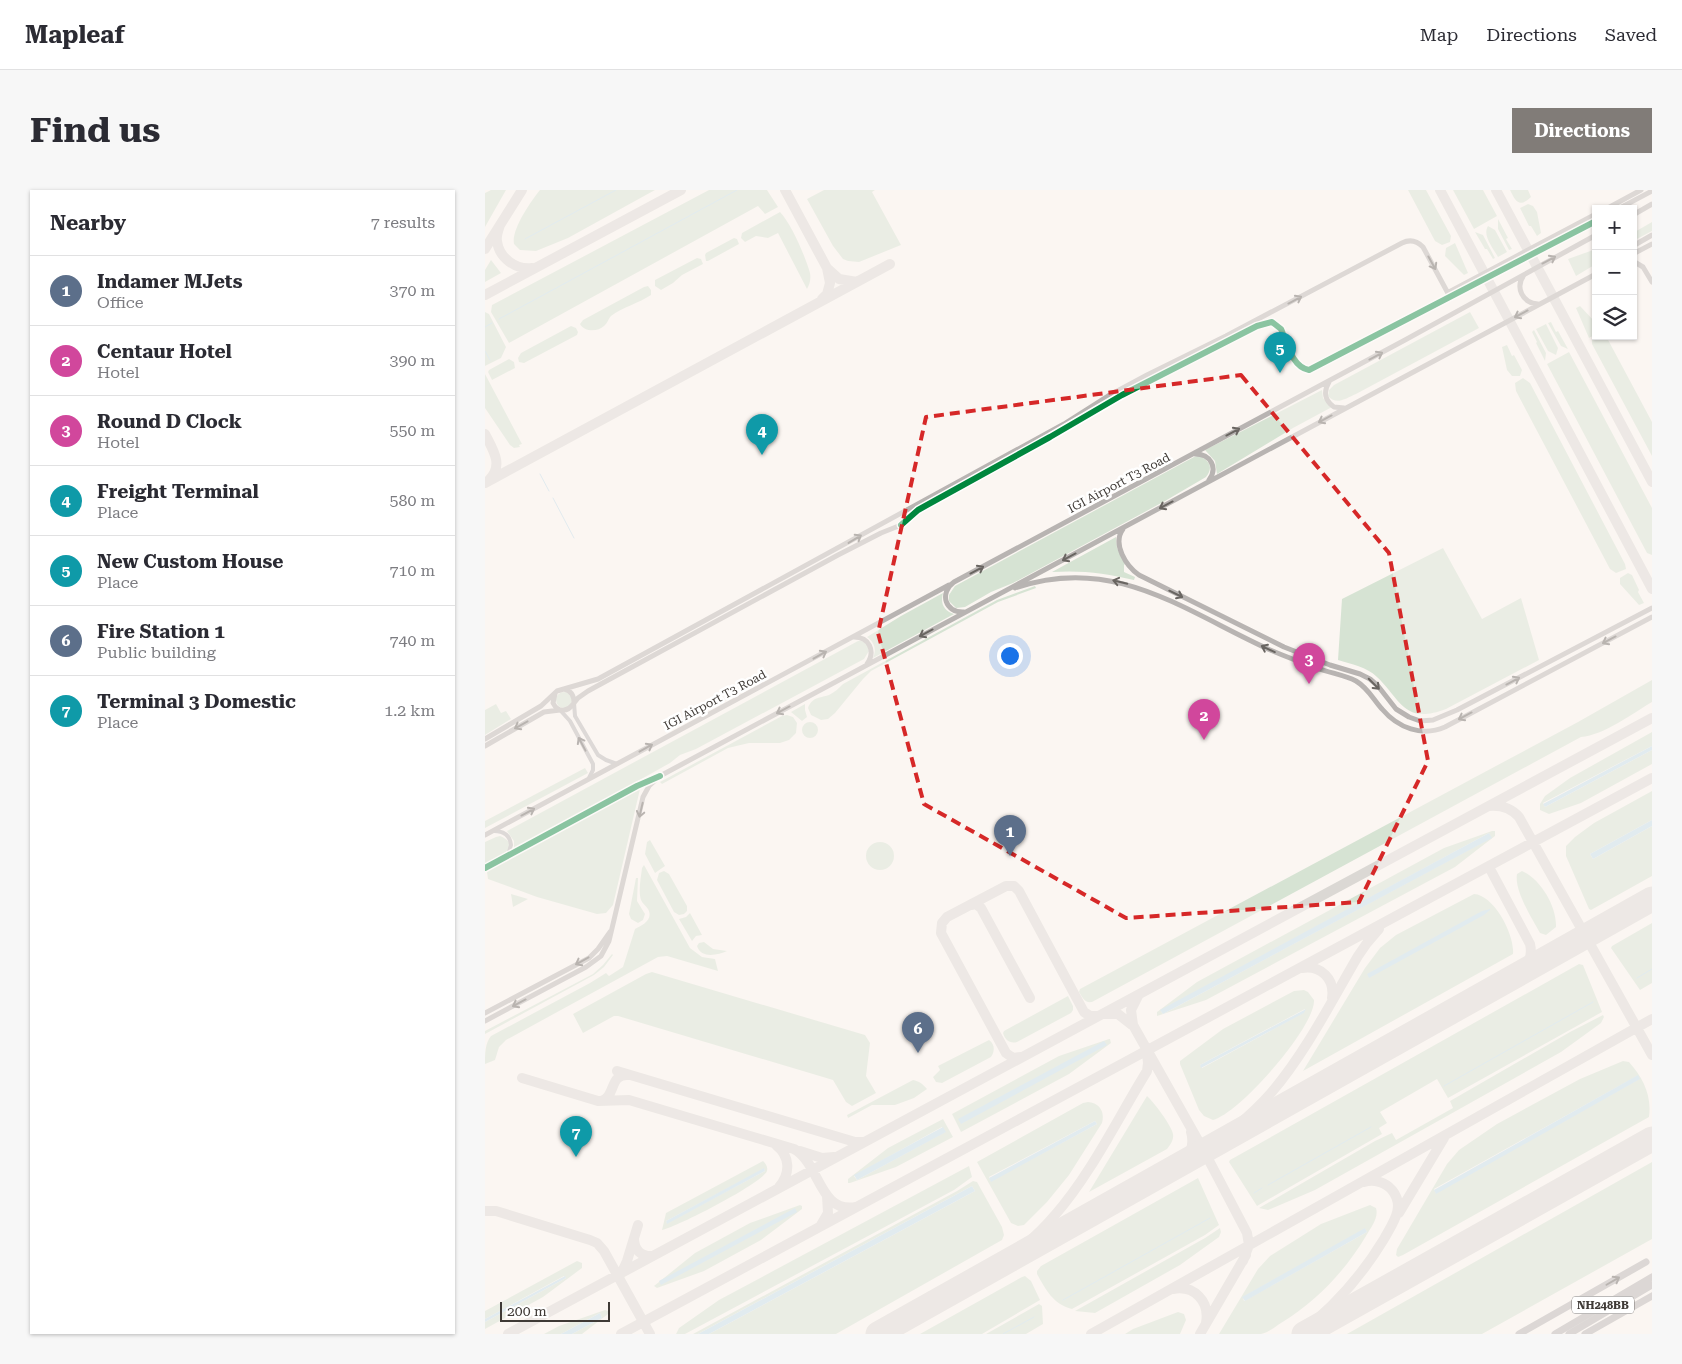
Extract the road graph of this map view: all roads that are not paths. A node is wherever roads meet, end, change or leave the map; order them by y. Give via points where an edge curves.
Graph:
1 (1641, 190) edge
2 (1652, 191) edge
3 (1652, 204) edge
4 (1613, 205) edge
5 (1626, 205) edge
6 (1637, 213) edge
7 (1592, 216) edge
8 (1592, 223) edge
9 (1652, 236) edge
10 (1592, 237) edge
11 (1637, 244) edge
12 (1652, 244) edge
13 (1637, 252) edge
14 (1637, 263) edge
15 (1526, 272) junction
16 (1592, 276) edge
17 (1652, 282) edge
18 (1450, 294) junction
19 (1541, 303) junction
20 (1334, 378) junction
21 (1349, 407) junction
22 (1190, 455) junction
23 (1205, 484) junction
24 (912, 515) junction
25 (887, 522) junction
26 (1127, 526) junction
27 (954, 582) junction
28 (1001, 593) junction
29 (1652, 608) edge
30 (969, 610) junction
31 (1652, 617) edge
32 (848, 638) junction
33 (863, 666) junction
34 (563, 689) junction
35 (555, 694) junction
36 (574, 703) junction
37 (560, 710) junction
38 (485, 739) edge
39 (485, 746) edge
40 (617, 764) junction
41 (660, 776) junction
42 (588, 780) junction
43 (487, 834) edge
44 (504, 858) junction
45 (485, 868) edge
46 (613, 925) junction
47 (485, 1013) edge
48 (485, 1020) edge
49 (1646, 1262) dead end
50 (1652, 1277) edge
51 (1652, 1285) edge
52 (1652, 1296) edge
53 (1519, 1334) edge
54 (1555, 1334) edge
55 (1569, 1334) edge
56 (1585, 1334) edge

1 - 4 main road
2 - 5 main road
3 - 6 main road
7 - 18 main road
8 - 18 main road
9 - 11 main road
15 -> 10 main road, IGI Airport T3 Road
12 - 13 main road
14 - 17 main road
15 - 19 main road via 1520,281 1521,293 1528,302
20 -> 15 main road, IGI Airport T3 Road
16 - 19 main road
18 - 24 main road via 1309,370 1297,365 1281,329 1272,322 1263,323 1122,395
25 -> 18 main road via 1064,424 1108,396 1407,241 1423,247
19 -> 21 main road
20 - 21 main road via 1325,390 1327,399 1339,409
22 -> 20 main road, IGI Airport T3 Road
21 -> 23 main road
22 - 23 main road via 1201,454 1213,464 1212,475
27 -> 22 main road, IGI Airport T3 Road
23 -> 26 main road
24 - 25 main road
24 - 36 main road via 901,525 838,555 587,691
34 -> 25 main road via 598,679
26 -> 28 main road
26 -> 29 main road via 1119,536 1119,544 1139,576 1284,647 1361,674 1378,686 1396,709 1420,720 1433,720 1457,710
27 - 30 main road via 947,589 947,604 954,611
27 - 32 main road, IGI Airport T3 Road
28 - 30 main road
31 -> 28 main road via 1445,727 1421,732 1395,722 1365,687 1355,681 1273,651 1139,588 1110,580 1079,577 1047,579
30 -> 33 main road
32 - 33 main road via 864,639 871,648 871,658
40 -> 32 main road, IGI Airport T3 Road
33 -> 41 main road
34 - 35 main road
34 - 36 main road via 572,694
35 - 37 main road via 553,703
35 - 38 main road via 541,706
36 - 37 main road via 569,709
36 - 40 street via 575,716 597,756
37 -> 39 main road via 544,712
42 -> 37 street via 593,764 570,721
40 - 42 main road, IGI Airport T3 Road
41 - 44 street
41 -> 46 main road via 643,797
43 -> 42 main road, IGI Airport T3 Road
43 - 44 street via 500,831 508,836 511,846
44 - 45 street
46 -> 47 main road via 603,944 589,958
46 -> 48 main road via 607,946 590,965
53 -> 49 highway
50 - 54 highway, NH248BB
51 - 55 highway, NH248BB
52 - 56 highway

